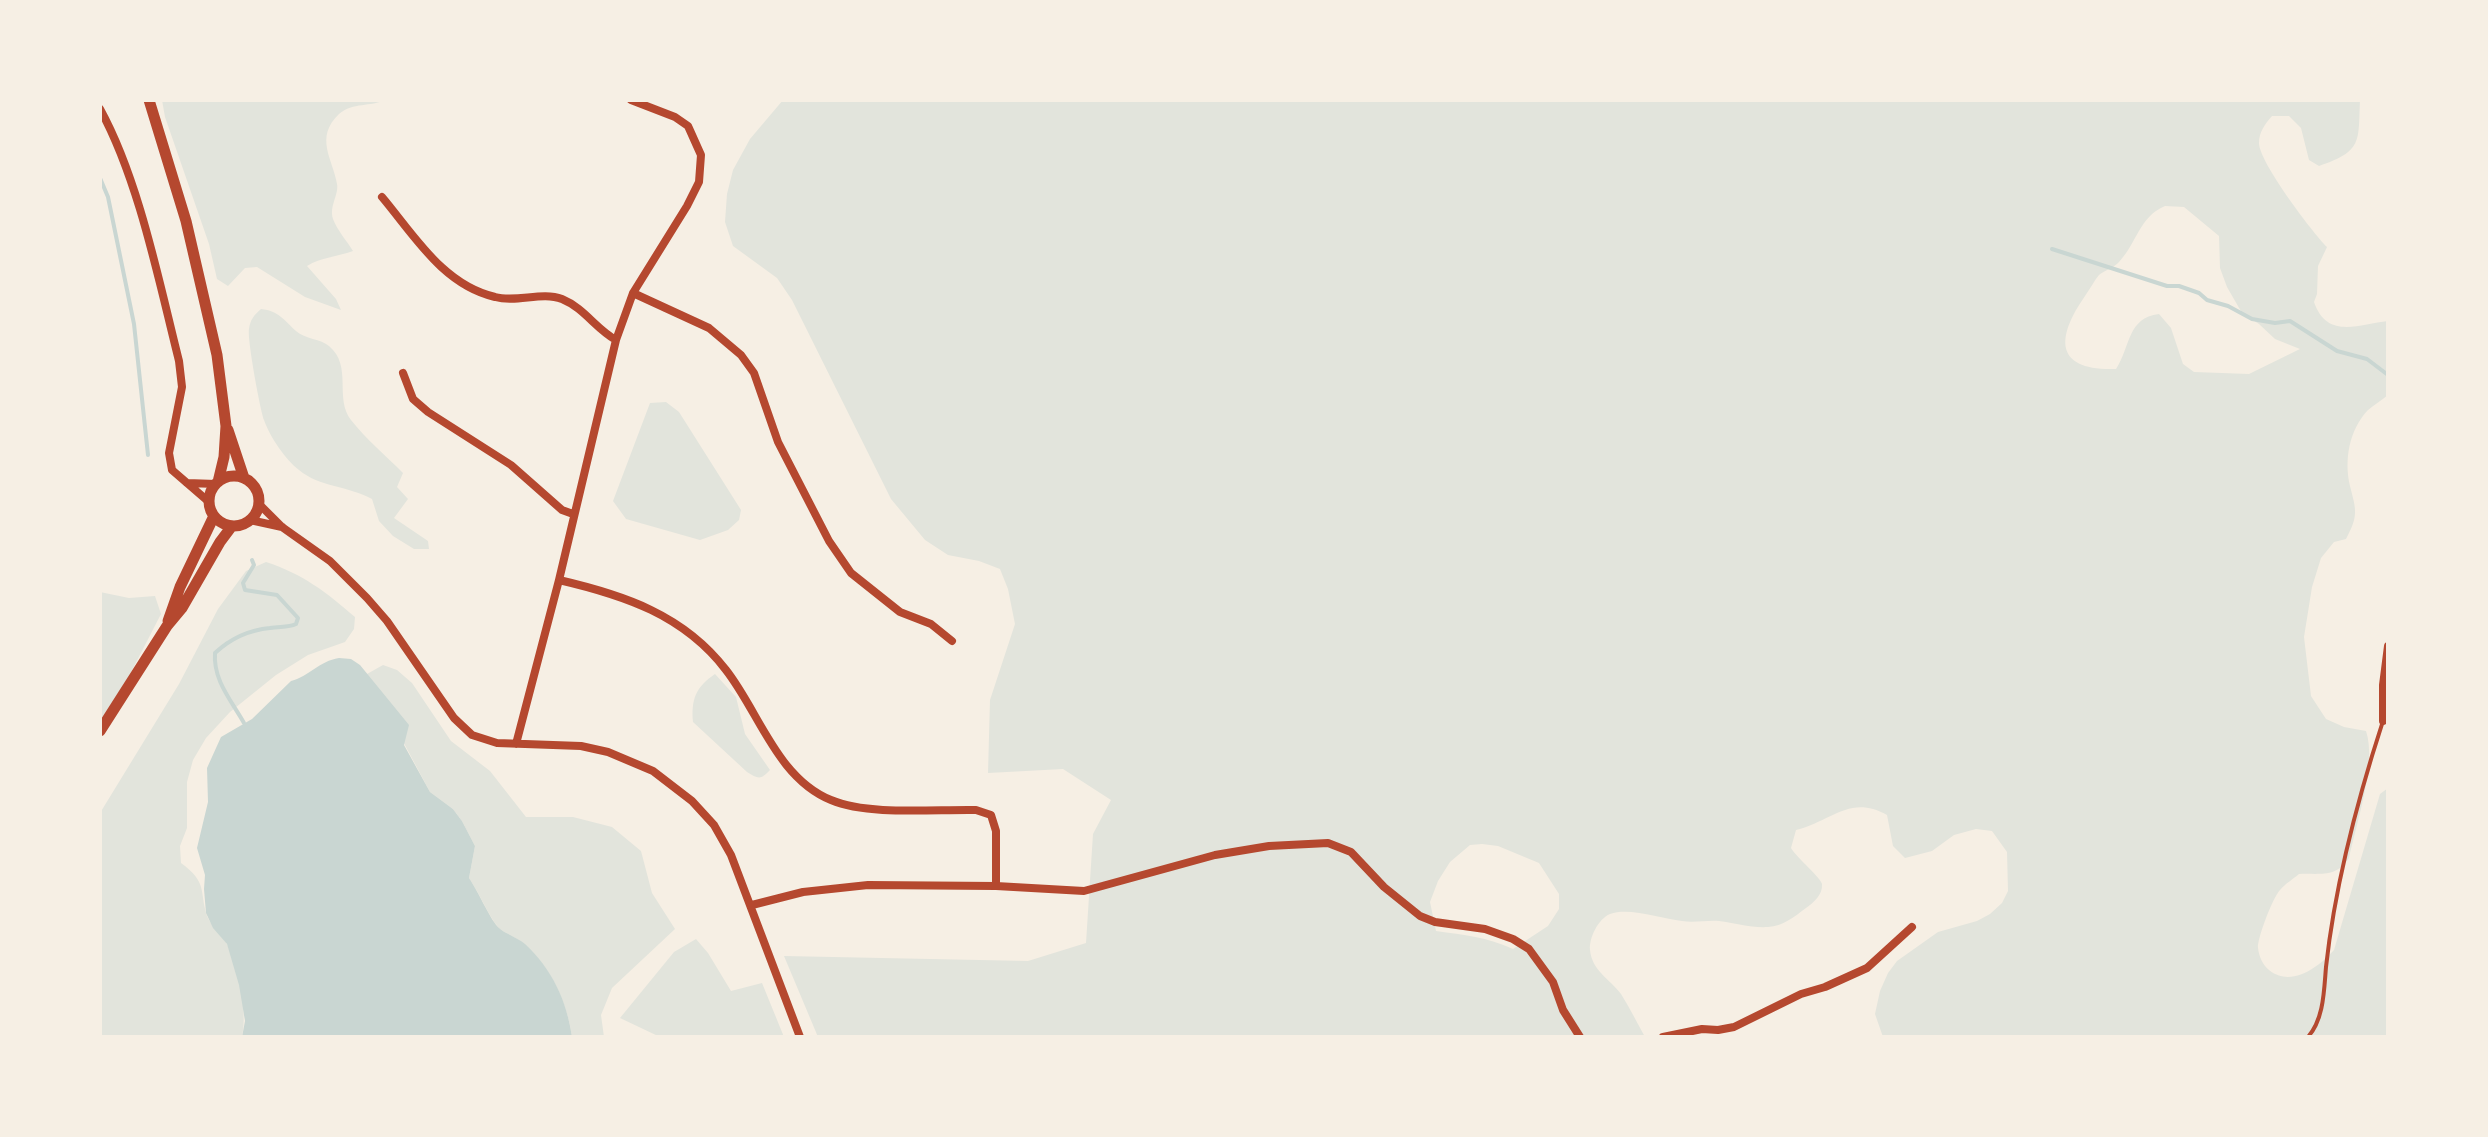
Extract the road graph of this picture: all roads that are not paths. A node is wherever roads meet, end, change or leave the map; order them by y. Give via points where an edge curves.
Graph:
1 (149, 100) edge
2 (631, 100) edge
3 (100, 109) edge
4 (382, 197) dead end
5 (633, 293) junction
6 (616, 340) junction
7 (403, 373) dead end
8 (226, 426) junction
9 (244, 478) junction
10 (186, 483) junction
11 (217, 483) junction
12 (209, 502) junction
13 (259, 504) junction
14 (573, 514) junction
15 (214, 516) junction
16 (250, 520) junction
17 (232, 526) junction
18 (282, 527) junction
19 (559, 580) junction
20 (167, 626) junction
21 (952, 641) dead end
22 (2388, 646) edge
23 (2383, 721) joint
24 (100, 731) edge
25 (516, 744) junction
26 (996, 886) junction
27 (752, 905) junction
28 (1912, 927) dead end
29 (800, 1037) edge
30 (1580, 1037) edge
31 (1663, 1037) edge
32 (2308, 1037) edge

1 - 8 street via 186,221 217,355
2 - 5 street via 688,126 701,155 699,182
3 - 10 street via 127,173 179,361 181,398 169,462
4 - 6 street via 425,252 467,284 497,298 560,298
5 - 6 street
5 - 21 street via 709,328 741,355 754,373 778,442 851,573 900,612 931,624
6 - 14 street
7 - 14 street via 413,399 428,412 511,465
8 - 9 street
8 - 11 street
9 - 11 street via 231,476
9 - 13 street via 256,489
10 - 11 street
10 - 12 street
11 - 12 street
12 - 15 street
13 - 16 street
13 - 18 street
14 - 19 street
15 - 17 street
15 - 20 street
16 - 17 street
16 - 18 street
17 - 20 street
18 - 25 street via 330,561 367,598 464,729 484,740
19 - 25 street
19 - 26 street via 640,603 685,628 727,670 791,769 823,796 866,808 976,810 991,815
20 - 24 street
22 - 23 street
23 - 32 lane via 2336,897 2322,1006
25 - 27 street via 581,746 653,771 714,825
26 - 27 street via 836,887
26 - 30 street via 1084,891 1215,855 1269,846 1340,846 1420,916 1485,929 1529,949 1553,982
27 - 29 street
28 - 31 street via 1867,968 1825,987 1734,1027

